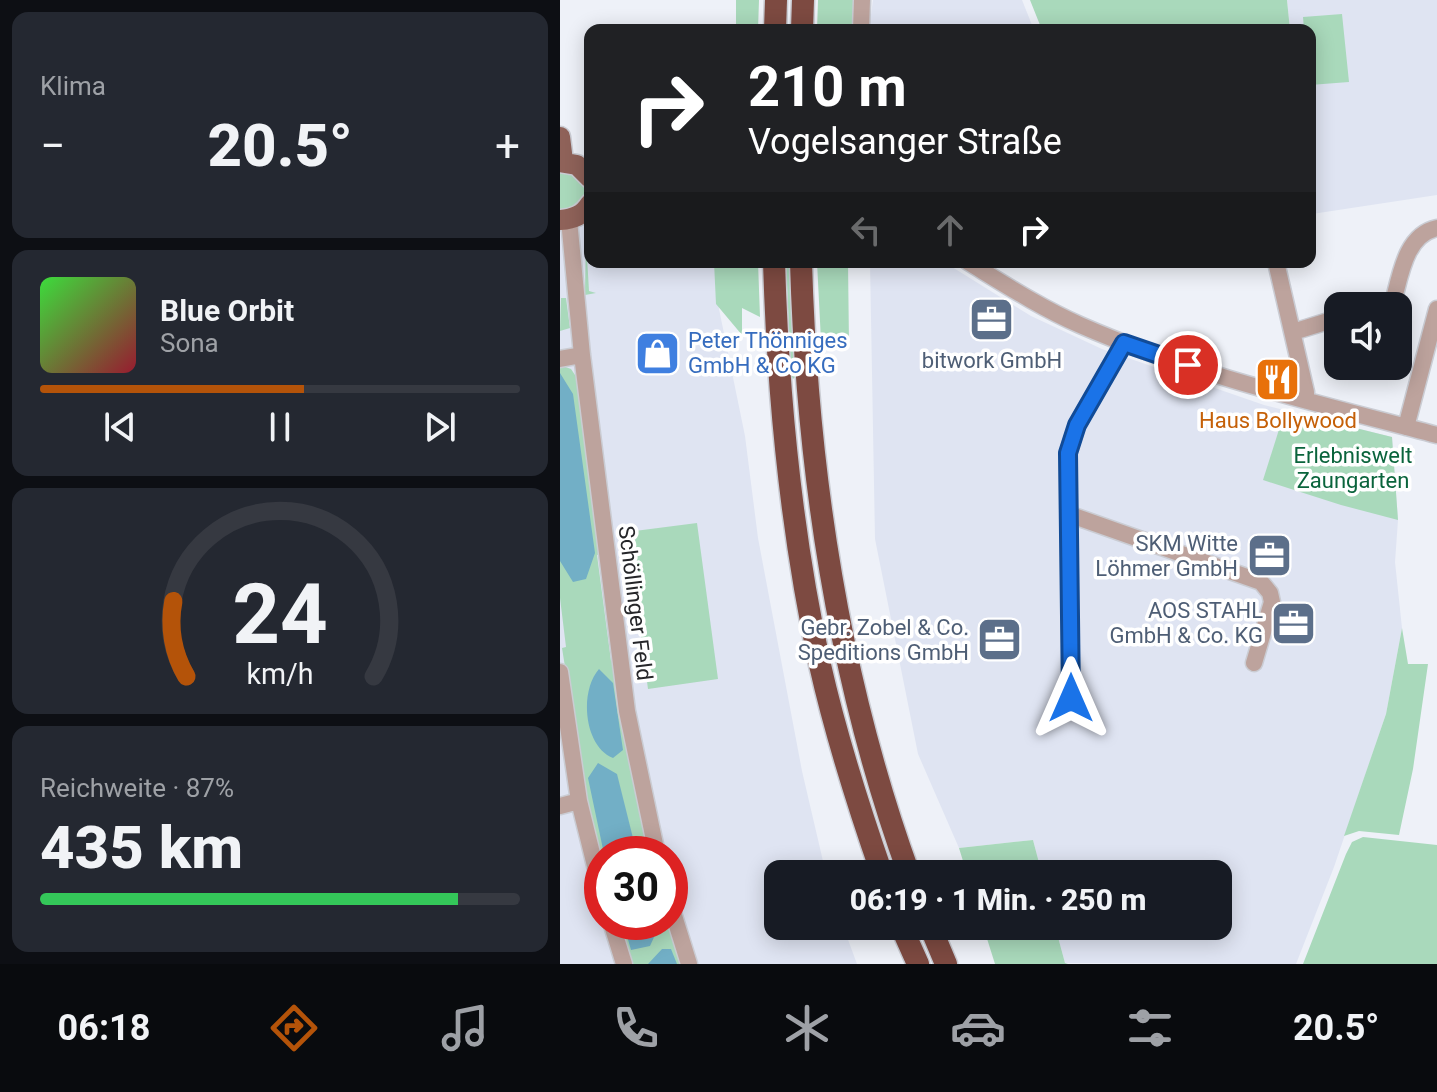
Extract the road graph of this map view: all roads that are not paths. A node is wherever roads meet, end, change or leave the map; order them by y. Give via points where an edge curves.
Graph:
1 (776, 0) edge
2 (803, 0) edge
3 (862, 0) edge
4 (775, 24) edge
5 (802, 24) edge
6 (861, 24) edge
7 (560, 137) edge
8 (561, 162) edge
9 (584, 172) edge
10 (584, 211) edge
11 (564, 220) edge
12 (1437, 228) edge
13 (774, 268) edge
14 (801, 268) edge
15 (978, 268) edge
16 (1277, 268) edge
17 (1396, 292) edge
18 (1437, 309) edge
19 (1324, 322) edge
20 (1293, 332) junction
21 (1124, 343) junction
22 (582, 355) junction
23 (560, 359) edge
24 (1306, 400) junction
25 (1406, 427) junction
26 (1437, 435) edge
27 (1071, 515) junction
28 (1254, 663) dead end
29 (560, 672) edge
30 (1071, 698) dead end
31 (579, 801) junction
32 (560, 806) edge
33 (588, 836) edge
34 (653, 836) edge
35 (877, 860) edge
36 (904, 860) edge
37 (617, 940) edge
38 (682, 940) edge
39 (907, 940) edge
40 (936, 940) edge
41 (624, 964) edge
42 (689, 964) edge
43 (918, 964) edge
44 (946, 964) edge

1 - 4 highway
2 - 5 highway
3 - 6 street
7 - 8 main road
8 - 9 main road
10 - 11 main road
11 - 22 street, Schöllinger Feld
12 - 17 street via 1422,234 1407,254
13 - 35 highway via 783,424 802,566 820,664
14 - 36 highway via 810,422 843,648
15 - 21 street via 1040,306
16 - 20 street
18 - 25 street
19 - 20 street
20 - 24 street
21 - 24 street
21 - 27 street via 1071,440
22 - 23 street
22 - 34 street, Schöllinger Feld via 627,711
24 - 25 street
25 - 26 street
27 - 28 street via 1261,582 1272,602
27 - 30 street
29 - 31 street
31 - 32 street
31 - 33 street
37 - 41 street
38 - 42 street
39 - 43 highway
40 - 44 highway

